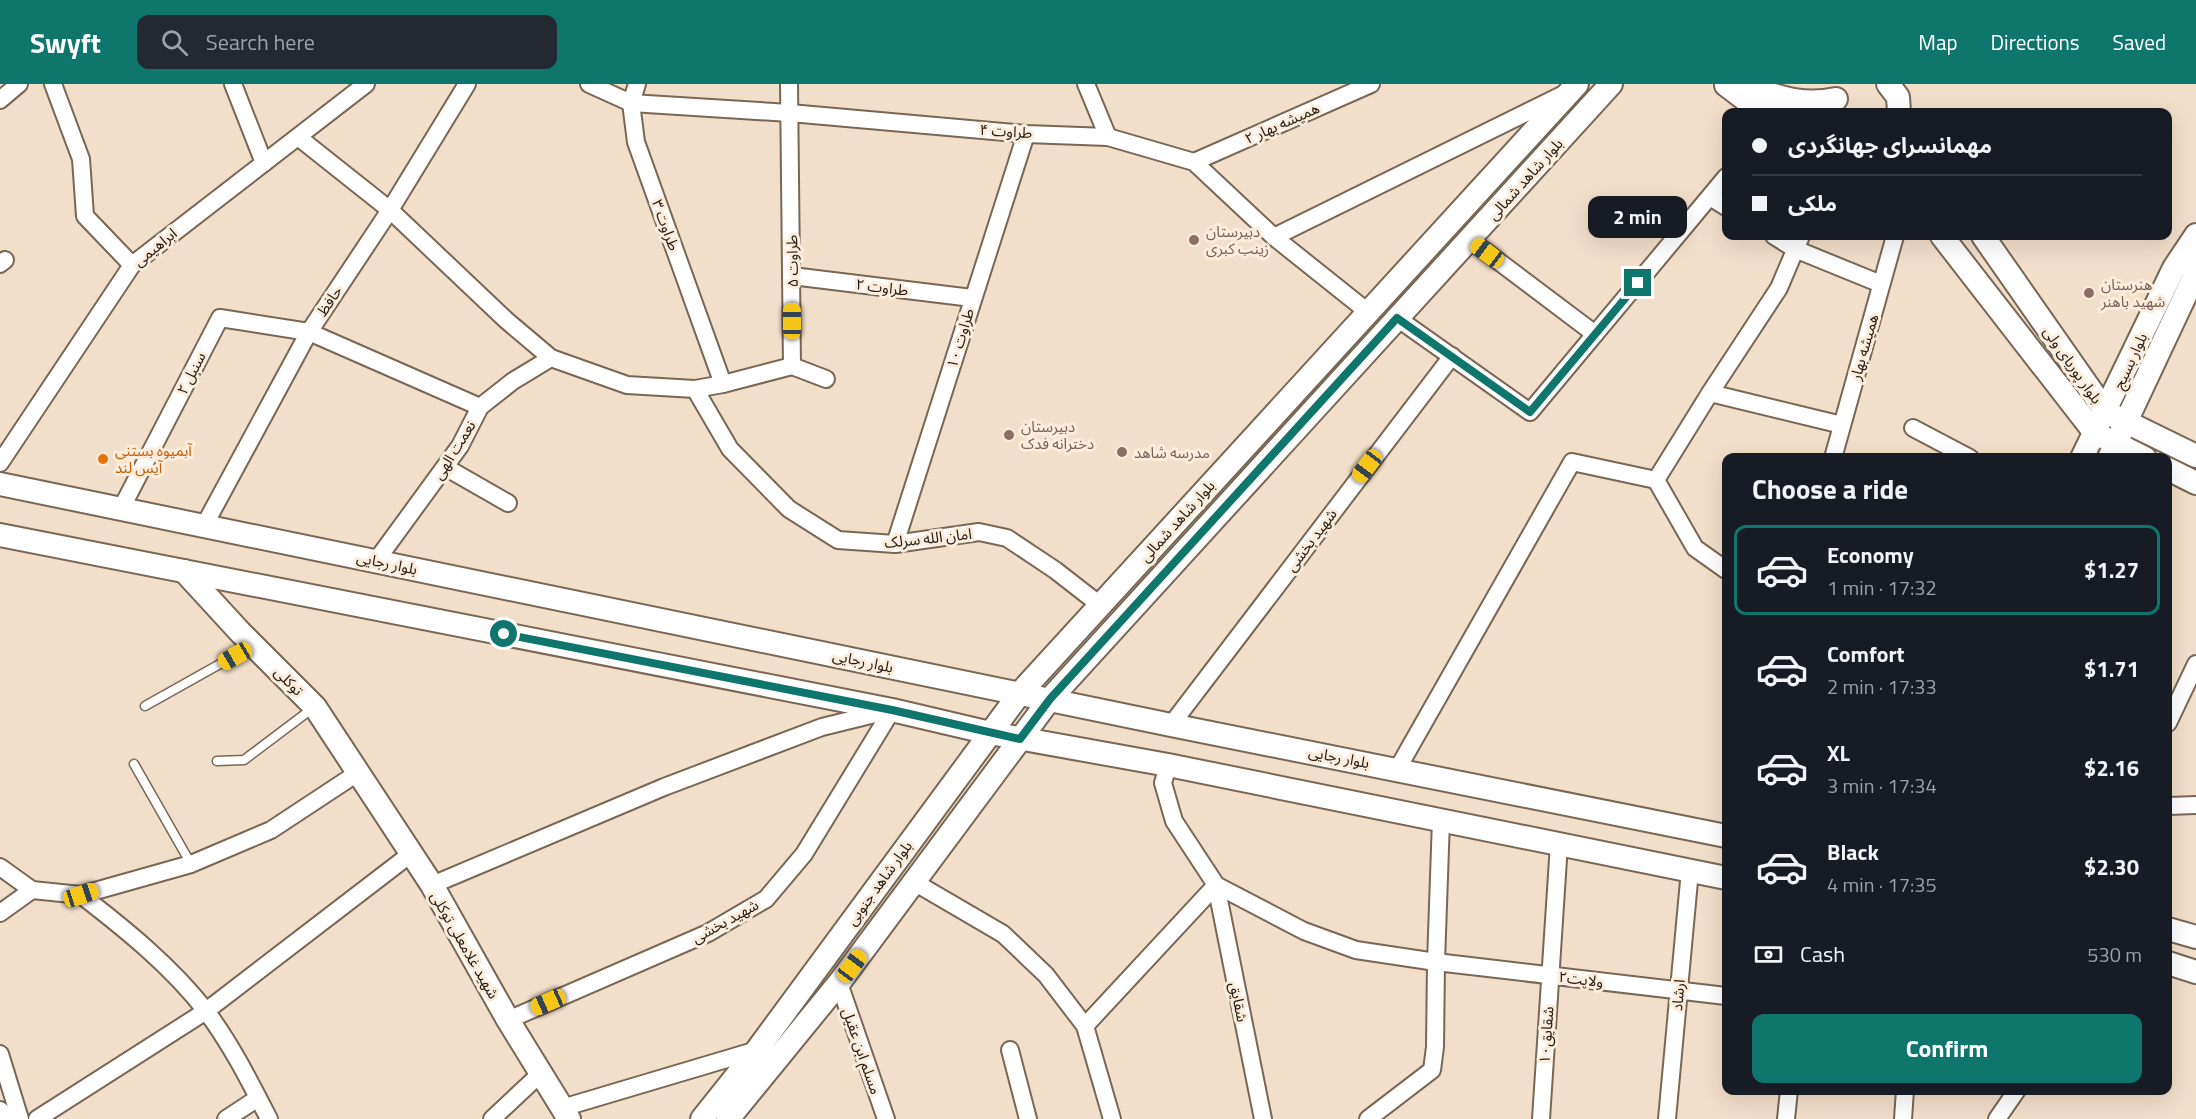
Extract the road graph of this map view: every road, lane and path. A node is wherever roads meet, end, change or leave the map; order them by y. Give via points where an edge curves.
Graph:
1 (19, 84) edge
2 (53, 84) edge
3 (232, 84) edge
4 (366, 84) edge
5 (467, 84) edge
6 (589, 84) edge
7 (637, 84) edge
8 (789, 84) edge
9 (1086, 84) edge
10 (1371, 84) edge
11 (1611, 84) edge
12 (1725, 84) edge
13 (1740, 84) edge
14 (1888, 84) edge
15 (1573, 87) edge
16 (1840, 94) edge
17 (0, 100) edge
18 (631, 103) junction
19 (1760, 108) edge
20 (1899, 108) edge
21 (790, 113) junction
22 (1026, 134) junction
23 (298, 137) junction
24 (1108, 137) junction
25 (1194, 162) junction
26 (264, 163) junction
27 (1722, 182) edge
28 (1710, 197) junction
29 (1722, 204) edge
30 (390, 210) junction
31 (2196, 235) edge
32 (1274, 237) junction
33 (1469, 239) junction
34 (1894, 240) edge
35 (1945, 240) edge
36 (1986, 240) edge
37 (1798, 242) edge
38 (2196, 242) edge
39 (132, 265) junction
40 (792, 276) junction
41 (1881, 284) junction
42 (972, 298) junction
43 (1368, 312) junction
44 (1397, 318) junction
45 (309, 332) junction
46 (1595, 334) junction
47 (1452, 356) junction
48 (551, 358) junction
49 (792, 366) junction
50 (826, 379) dead end
51 (723, 384) junction
52 (695, 388) junction
53 (1710, 393) junction
54 (480, 407) junction
55 (2106, 412) junction
56 (2126, 422) junction
57 (1842, 425) junction
58 (1913, 428) dead end
59 (2095, 433) junction
60 (2112, 450) edge
61 (1834, 453) edge
62 (1960, 453) edge
63 (2085, 453) edge
64 (2196, 456) edge
65 (0, 463) edge
66 (445, 467) junction
67 (2172, 471) edge
68 (1656, 480) junction
69 (2196, 483) edge
70 (0, 484) edge
71 (508, 503) dead end
72 (121, 509) junction
73 (204, 526) junction
74 (0, 535) edge
75 (895, 544) junction
76 (376, 561) junction
77 (1722, 567) edge
78 (184, 571) junction
79 (1100, 605) junction
80 (253, 645) junction
81 (2196, 664) edge
82 (1020, 693) junction
83 (1050, 699) junction
84 (145, 706) dead end
85 (315, 707) junction
86 (892, 710) junction
87 (2172, 715) edge
88 (1171, 724) junction
89 (990, 733) junction
90 (1020, 739) junction
91 (218, 761) dead end
92 (134, 764) dead end
93 (1168, 765) junction
94 (1398, 768) junction
95 (360, 772) junction
96 (2196, 805) edge
97 (2172, 806) edge
98 (1441, 820) junction
99 (1722, 835) edge
100 (1559, 844) junction
101 (412, 853) junction
102 (191, 864) junction
103 (0, 867) edge
104 (1690, 870) junction
105 (1722, 877) edge
106 (914, 882) junction
107 (432, 885) junction
108 (1216, 885) junction
109 (32, 890) junction
110 (81, 895) junction
111 (0, 913) edge
112 (2172, 930) edge
113 (2196, 937) edge
114 (1436, 962) junction
115 (2172, 964) edge
116 (2196, 972) edge
117 (1550, 975) junction
118 (839, 983) junction
119 (1679, 990) junction
120 (1722, 995) edge
121 (206, 1011) junction
122 (508, 1020) junction
123 (1085, 1026) junction
124 (757, 1050) junction
125 (1010, 1050) dead end
126 (0, 1053) edge
127 (540, 1074) junction
128 (1788, 1095) edge
129 (1905, 1095) edge
130 (2014, 1095) edge
131 (258, 1098) junction
132 (0, 1110) edge
133 (565, 1114) edge
134 (11, 1119) edge
135 (20, 1119) edge
136 (37, 1119) edge
137 (226, 1119) edge
138 (269, 1119) edge
139 (492, 1119) edge
140 (702, 1119) edge
141 (728, 1119) edge
142 (886, 1119) edge
143 (1028, 1119) edge
144 (1112, 1119) edge
145 (1263, 1119) edge
146 (1368, 1119) edge
147 (1540, 1119) edge
148 (1666, 1119) edge
149 (1786, 1119) edge
150 (1903, 1119) edge
151 (1997, 1119) edge

1 - 17 street
2 - 39 street via 81,159 85,216
3 - 26 street
4 - 23 street, ابراهیمی
5 - 30 street, حافظ
6 - 18 street, طراوت ۴
7 - 18 street
8 - 21 street, طراوت ۵
9 - 24 street
10 - 25 street, همیشه بهار ۲
11 - 33 main road, بلوار شاهد شمالی
12 - 19 main road
13 - 16 main road via 1791,100 1816,103
14 - 20 main road via 1898,97
15 - 32 street
15 - 43 main road, بلوار شاهد شمالی
18 - 21 street, طراوت ۴
18 - 51 street, طراوت ۳ via 636,142
21 - 22 street, طراوت ۴
21 - 40 street, طراوت ۵
22 - 24 street, طراوت ۴
22 - 42 street, طراوت ۱۰
23 - 26 street, ابراهیمی
23 - 30 street
24 - 25 street, طراوت ۴
25 - 32 street, طراوت ۴
26 - 39 street, ابراهیمی
27 - 28 street
28 - 29 street
28 - 46 street
30 - 45 street, حافظ
30 - 48 street
31 - 55 main road, بلوار بسیج via 2174,268
32 - 43 street, طراوت ۴
33 - 44 main road, بلوار شاهد شمالی
33 - 46 street
34 - 41 street, همیشه بهار
35 - 59 main road, بلوار پوریای ولی
36 - 55 main road, بلوار پوریای ولی
37 - 41 street
37 - 53 street via 1779,288
38 - 56 main road, بلوار بسیج via 2194,277
39 - 65 street, ابراهیمی
40 - 42 street, طراوت ۲
40 - 49 street, طراوت ۵
41 - 57 street, همیشه بهار
42 - 75 street, طراوت ۱۰
43 - 79 main road, بلوار شاهد شمالی
44 - 47 street
44 - 83 main road, بلوار شاهد شمالی
45 - 54 street
45 - 72 street, سنبل ۲ via 220,318
45 - 73 street, حافظ
46 - 47 street via 1530,412
47 - 88 street, شهید بخشی
48 - 52 street via 627,385
48 - 54 street, نعمت الهی
49 - 50 street
49 - 51 street
51 - 52 street
52 - 75 street, امان الله سرلک via 730,449 789,509 838,540
53 - 57 street
53 - 68 street
54 - 66 street, نعمت الهی
55 - 56 main road, بلوار پوریای ولی
55 - 59 main road, بلوار بسیج
56 - 60 main road, بلوار بسیج
56 - 64 main road, بلوار پوریای ولی
57 - 61 street, همیشه بهار
58 - 62 street
59 - 60 main road, بلوار پوریای ولی
59 - 63 main road, بلوار بسیج
66 - 71 street
66 - 76 street, نعمت الهی
67 - 69 main road
68 - 77 street via 1695,548
68 - 94 street via 1572,462
70 - 72 main road, بلوار رجایی
72 - 73 main road, بلوار رجایی
73 - 76 main road, بلوار رجایی
74 - 78 main road
75 - 79 street, امان الله سرلک via 979,532 1007,538
76 - 82 main road, بلوار رجایی
78 - 80 main road, توکلی
78 - 86 main road
79 - 82 main road, بلوار شاهد شمالی
80 - 84 lane
80 - 85 main road, توکلی
81 - 87 street
82 - 83 main road, بلوار رجایی
82 - 89 main road, بلوار شاهد جنوبی
83 - 88 main road, بلوار رجایی
83 - 90 main road, بلوار شاهد شمالی
85 - 91 lane via 244,760
85 - 95 main road, توکلی
86 - 89 main road
86 - 107 street via 822,727 664,787
86 - 122 street, شهید بخشی via 804,854 766,898 708,933
88 - 94 main road, بلوار رجایی
89 - 90 main road
89 - 124 main road, بلوار شاهد جنوبی
90 - 93 main road
90 - 106 main road, بلوار شاهد جنوبی
92 - 102 lane
93 - 98 main road
93 - 108 street via 1163,783 1174,821
94 - 99 main road, بلوار رجایی
95 - 101 main road, شهید غلامعلی توکلی
95 - 102 street via 271,830
96 - 97 street
98 - 100 main road
98 - 114 street
100 - 104 main road
100 - 117 street, شقایق۱۰
101 - 107 main road, شهید غلامعلی توکلی
101 - 121 street
102 - 110 street
103 - 109 street
104 - 105 main road
104 - 119 street, ارشاد
106 - 118 main road, بلوار شاهد جنوبی
106 - 123 street via 1003,934 1046,975
107 - 122 main road, شهید غلامعلی توکلی
108 - 114 street, ولایت۲ via 1304,931 1356,950
108 - 123 street
108 - 145 street, شقایق
109 - 110 street
109 - 111 street
110 - 121 street via 164,965
112 - 113 main road
114 - 117 street, ولایت۲
114 - 146 street via 1432,1070
115 - 116 main road
117 - 119 street, ولایت۲
117 - 147 street, شقایق۱۰
118 - 141 main road, بلوار شاهد جنوبی
118 - 142 street, مسلم ابن عقیل
119 - 120 street, ولایت۲
119 - 148 street, ارشاد
121 - 131 street
121 - 136 street
122 - 127 main road, شهید غلامعلی توکلی
123 - 144 street
124 - 133 street
124 - 140 main road, بلوار شاهد جنوبی
125 - 143 street
126 - 135 street
127 - 133 main road, شهید غلامعلی توکلی
127 - 139 street
128 - 149 street
129 - 150 street
130 - 151 street
131 - 137 street
131 - 138 street
132 - 134 street

